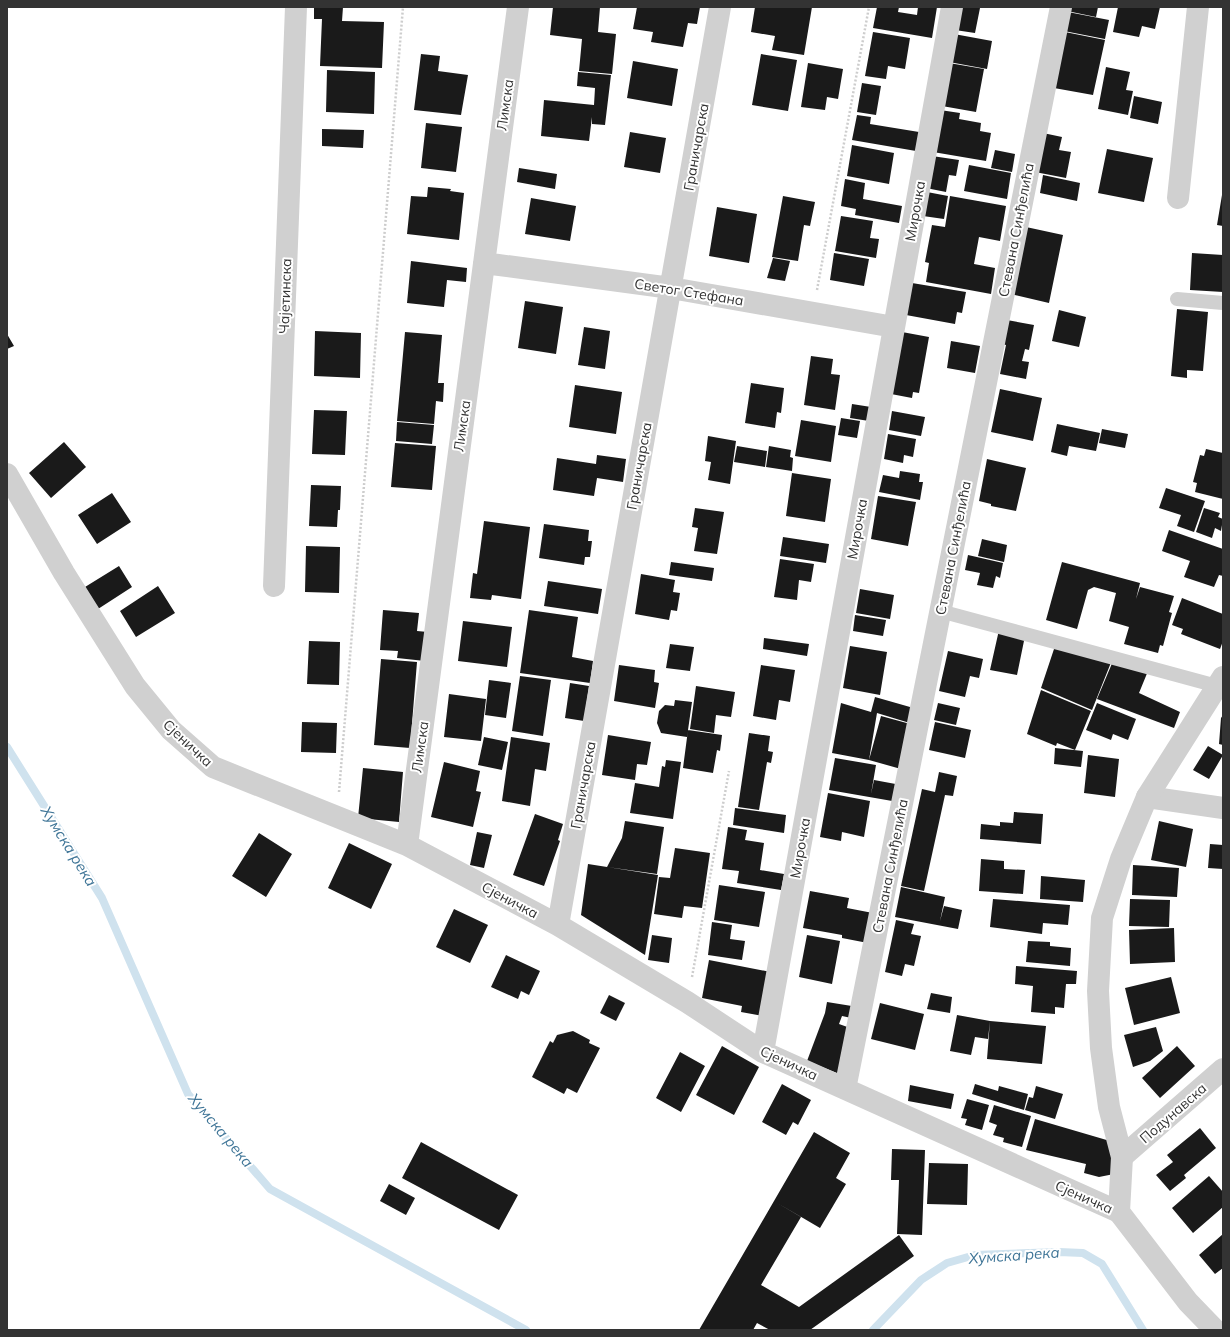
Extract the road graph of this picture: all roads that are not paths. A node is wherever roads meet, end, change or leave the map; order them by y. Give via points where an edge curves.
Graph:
1 (296, 7) edge
2 (518, 7) edge
3 (720, 7) edge
4 (952, 7) edge
5 (1061, 7) edge
6 (1198, 7) edge
7 (1178, 198) dead end
8 (484, 263) junction
9 (671, 288) junction
10 (1178, 300) dead end
11 (1223, 303) edge
12 (894, 327) junction
13 (7, 474) edge
14 (274, 586) dead end
15 (940, 611) junction
16 (1220, 681) edge
17 (1147, 798) junction
18 (1223, 808) edge
19 (407, 845) junction
20 (558, 925) junction
21 (763, 1052) junction
22 (1223, 1069) edge
23 (845, 1089) junction
24 (1122, 1157) junction
25 (1119, 1212) junction
26 (1215, 1330) edge

1 - 14 street, Чајетинска
2 - 8 street, Лимска
3 - 9 street, Граничарска
4 - 12 street, Мирочка
5 - 15 street, Стевана Синђелића
6 - 7 street
8 - 9 street, Светог Стефана
8 - 19 street, Лимска
9 - 12 street, Светог Стефана
9 - 20 street, Граничарска
10 - 11 lane
12 - 21 street, Мирочка
13 - 19 street, Сјеничка via 64,573 135,686 171,730 213,767
15 - 16 lane
15 - 23 street, Стевана Синђелића
16 - 17 street
17 - 18 street
17 - 24 street via 1121,859 1102,918 1098,991 1101,1048 1109,1107
19 - 20 street, Сјеничка
20 - 21 street, Сјеничка via 687,1002
21 - 23 street, Сјеничка
22 - 24 street, Подунавска
23 - 25 street, Сјеничка
24 - 25 street
25 - 26 street via 1188,1302

